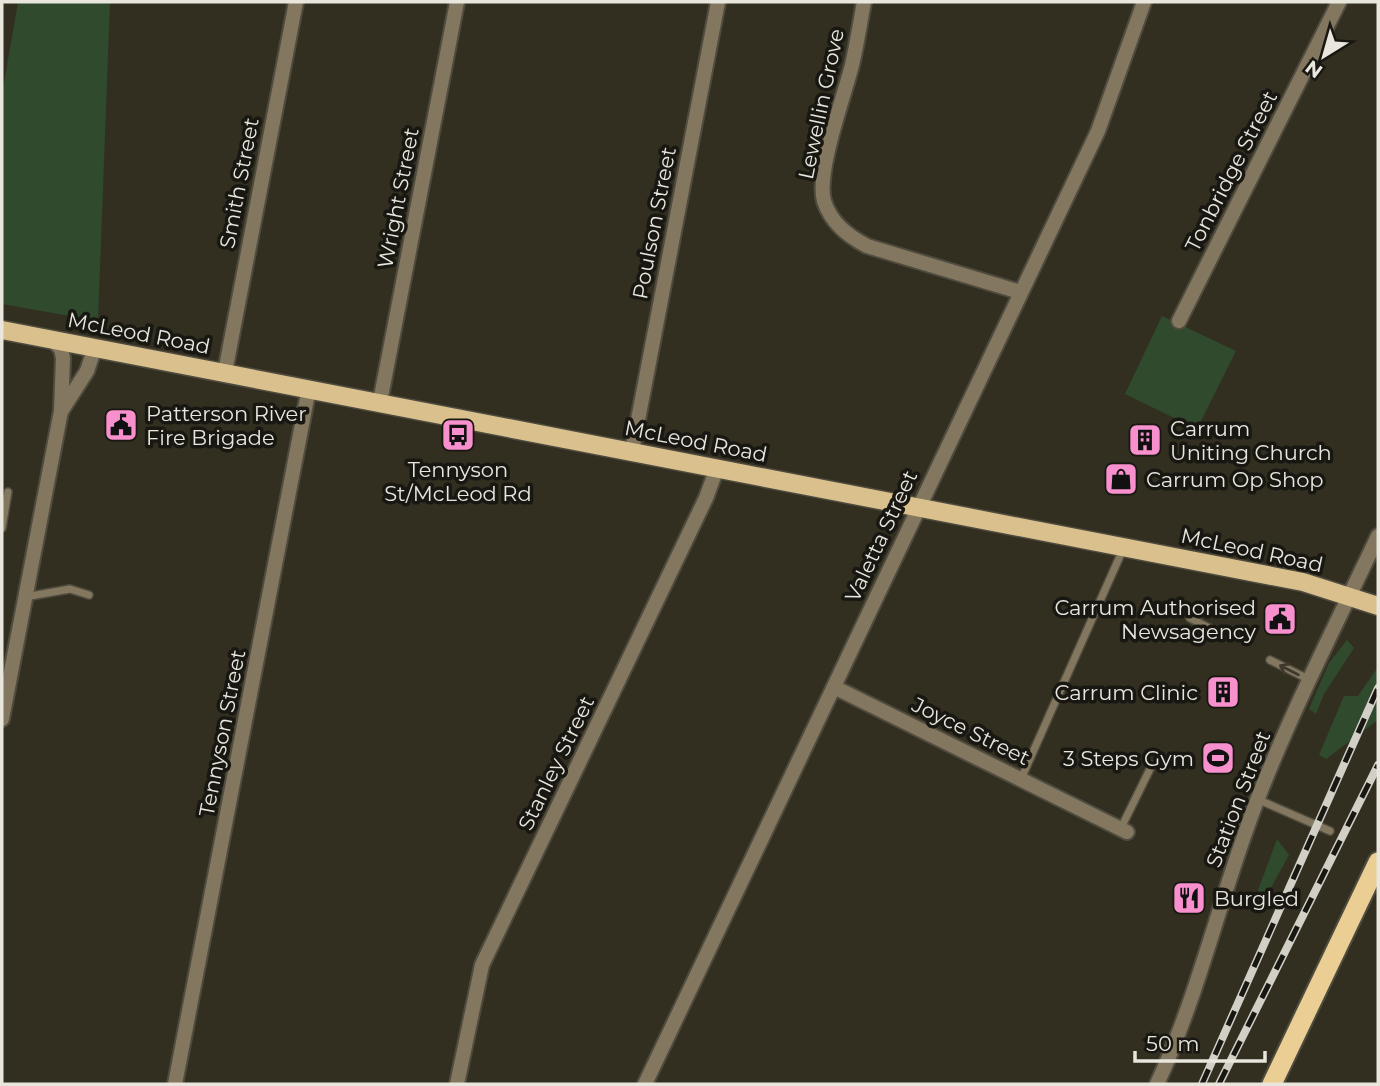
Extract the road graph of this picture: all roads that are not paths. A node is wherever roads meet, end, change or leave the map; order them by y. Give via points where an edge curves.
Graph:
1 (296, 2) edge
2 (457, 2) edge
3 (718, 2) edge
4 (864, 2) edge
5 (1144, 2) edge
6 (1339, 2) edge
7 (1020, 292) junction
8 (1179, 321) dead end
9 (2, 330) edge
10 (53, 340) junction
11 (95, 347) junction
12 (225, 372) junction
13 (309, 388) junction
14 (380, 402) junction
15 (61, 411) junction
16 (632, 451) junction
17 (717, 468) junction
18 (8, 492) dead end
19 (919, 508) junction
20 (2, 528) edge
21 (1378, 536) edge
22 (1124, 547) junction
23 (89, 595) dead end
24 (1350, 595) junction
25 (25, 597) junction
26 (1378, 606) edge
27 (1190, 618) dead end
28 (1217, 632) dead end
29 (1270, 660) dead end
30 (1308, 679) junction
31 (834, 687) junction
32 (2, 719) edge
33 (1153, 765) dead end
34 (1021, 780) junction
35 (1257, 799) junction
36 (1124, 831) joint
37 (1330, 831) dead end
38 (1378, 864) edge
39 (175, 1084) edge
40 (457, 1084) edge
41 (645, 1084) edge
42 (1157, 1084) edge
43 (1272, 1084) edge

1 - 12 street, Smith Street
2 - 14 street, Wright Street
3 - 16 street, Poulson Street
4 - 7 street, Lewellin Grove via 822,178 824,201 849,236 867,246
5 - 7 street, Valetta Street via 1098,131
6 - 8 street, Tonbridge Street
7 - 19 street, Valetta Street
9 - 10 main road, McLeod Road
10 - 11 main road, McLeod Road
10 - 15 street via 63,358
11 - 12 main road, McLeod Road
11 - 15 street via 87,371
12 - 13 main road, McLeod Road
13 - 14 main road, McLeod Road
13 - 39 street, Tennyson Street
14 - 16 main road, McLeod Road
15 - 25 street
16 - 17 main road, McLeod Road
17 - 19 main road, McLeod Road
17 - 40 street, Stanley Street via 482,964
18 - 20 lane
19 - 22 main road, McLeod Road
19 - 31 street, Valetta Street
21 - 24 street, Station Street
22 - 24 main road, McLeod Road
22 - 34 lane
23 - 25 lane via 70,589
24 - 26 main road, McLeod Road
24 - 30 street, Station Street
25 - 32 street
27 - 28 lane
30 -> 29 lane
30 - 35 street, Station Street
31 - 34 street, Joyce Street
31 - 41 street, Valetta Street
33 - 36 lane
34 - 36 street, Joyce Street
35 - 37 lane
35 - 42 street, Station Street via 1190,1003
38 - 43 highway

